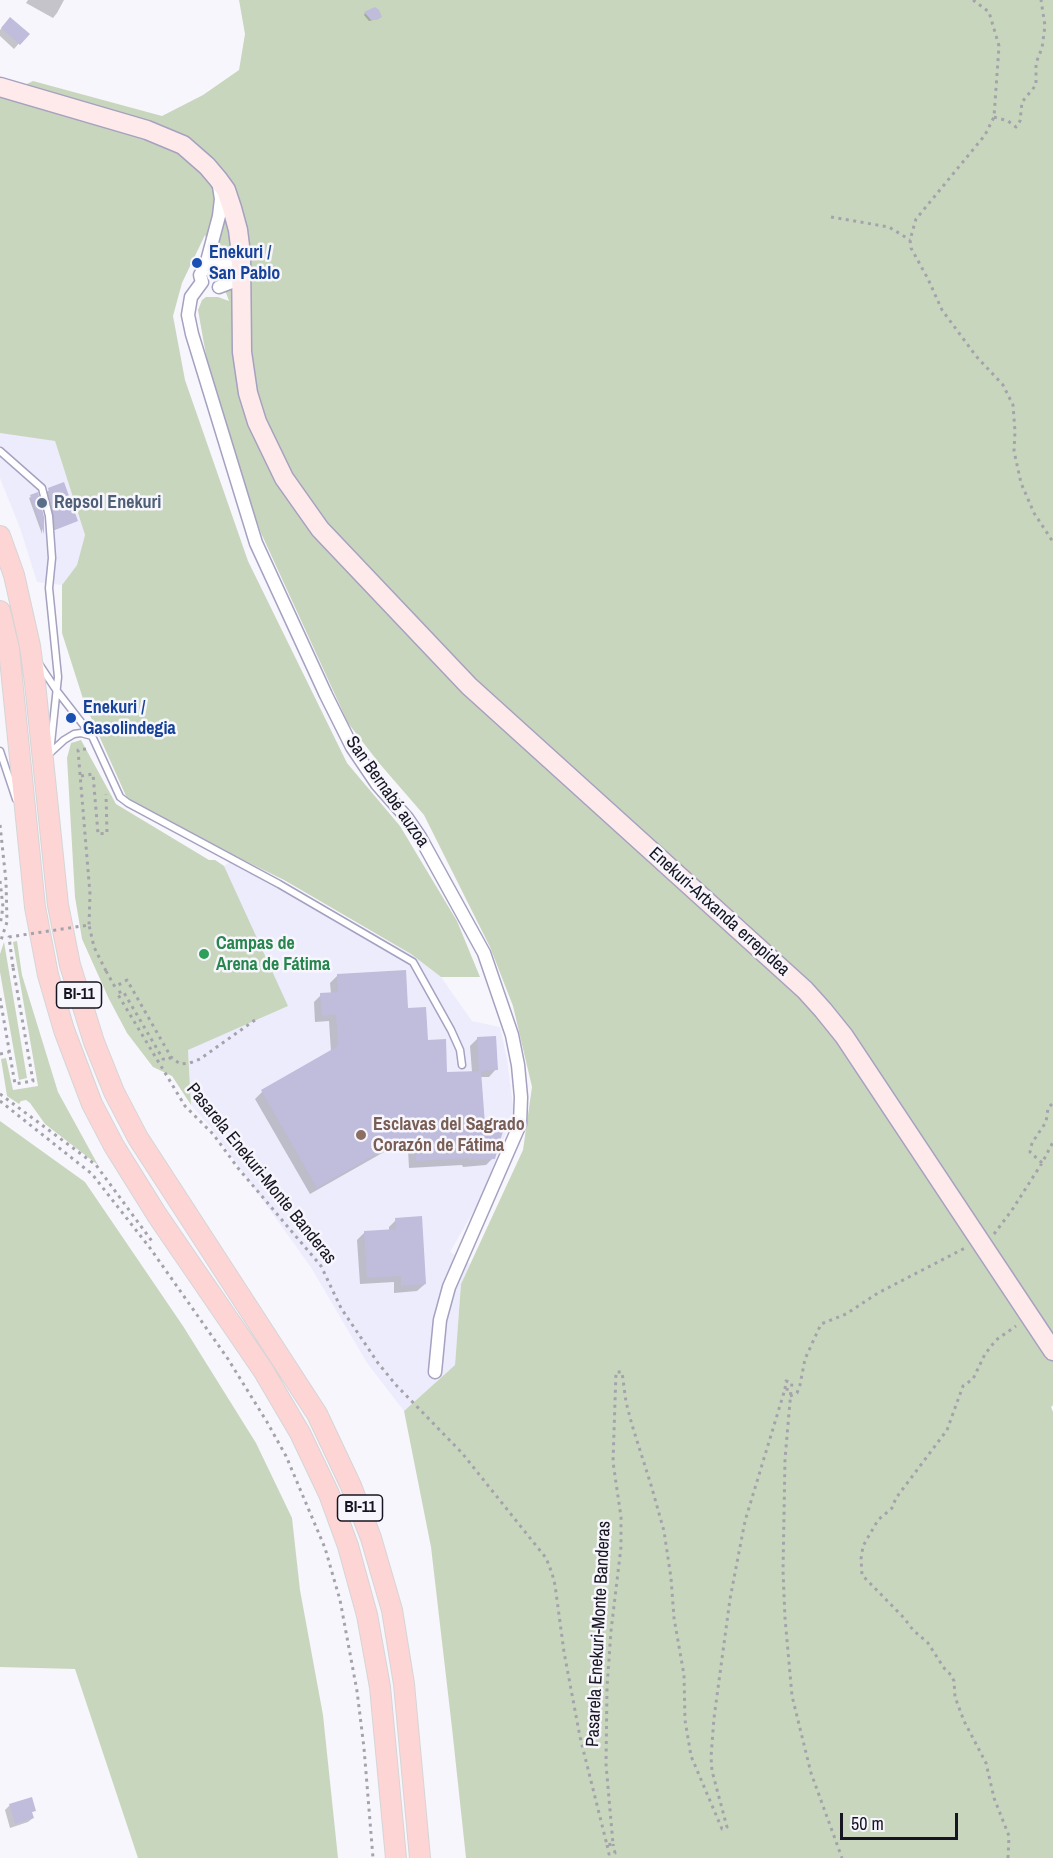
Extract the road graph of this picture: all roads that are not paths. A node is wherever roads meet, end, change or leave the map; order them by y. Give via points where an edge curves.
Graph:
1 (0, 87) edge
2 (218, 179) junction
3 (206, 265) junction
4 (242, 273) junction
5 (202, 282) junction
6 (219, 287) junction
7 (242, 298) junction
8 (0, 451) edge
9 (0, 536) edge
10 (0, 611) edge
11 (30, 646) junction
12 (57, 691) junction
13 (93, 736) junction
14 (0, 751) edge
15 (47, 760) junction
16 (27, 836) junction
17 (462, 1065) dead end
18 (1053, 1351) edge
19 (435, 1372) dead end
20 (396, 1858) edge
21 (420, 1858) edge

1 - 2 street, Enekuri-Artxanda errepidea via 147,130 183,146
2 - 3 street, San Bernabé auzoa via 219,216
2 - 4 street, Enekuri-Artxanda errepidea via 226,190 238,230
3 - 4 street via 226,264
3 - 5 street, San Bernabé auzoa via 200,275
4 - 6 street
4 - 7 street, Enekuri-Artxanda errepidea
5 - 6 street
5 - 19 street, San Bernabé auzoa via 191,297 188,315 256,543 352,747 420,837 484,953 512,1035 521,1098 520,1124 449,1287 436,1344
6 - 7 street
7 - 18 street, Enekuri-Artxanda errepidea via 242,352 257,422 284,478 320,529 469,686 811,997 844,1036
8 - 12 lane via 42,488 49,516 49,588
9 - 11 main road, BI-11 via 14,575
10 - 16 main road, BI-11 via 9,649
11 - 12 lane
11 - 15 main road, BI-11
12 - 13 lane
12 - 15 lane
13 - 15 lane via 81,733 64,740
13 - 17 lane via 120,797 128,803 279,884 412,962 451,1030
14 - 16 lane
15 - 21 main road, BI-11 via 58,905 70,965 114,1092 138,1138 316,1414 371,1538 392,1610 404,1684
16 - 20 main road, BI-11 via 48,975 63,1030 92,1104 140,1190 288,1412 318,1469 348,1546 367,1615 380,1687

